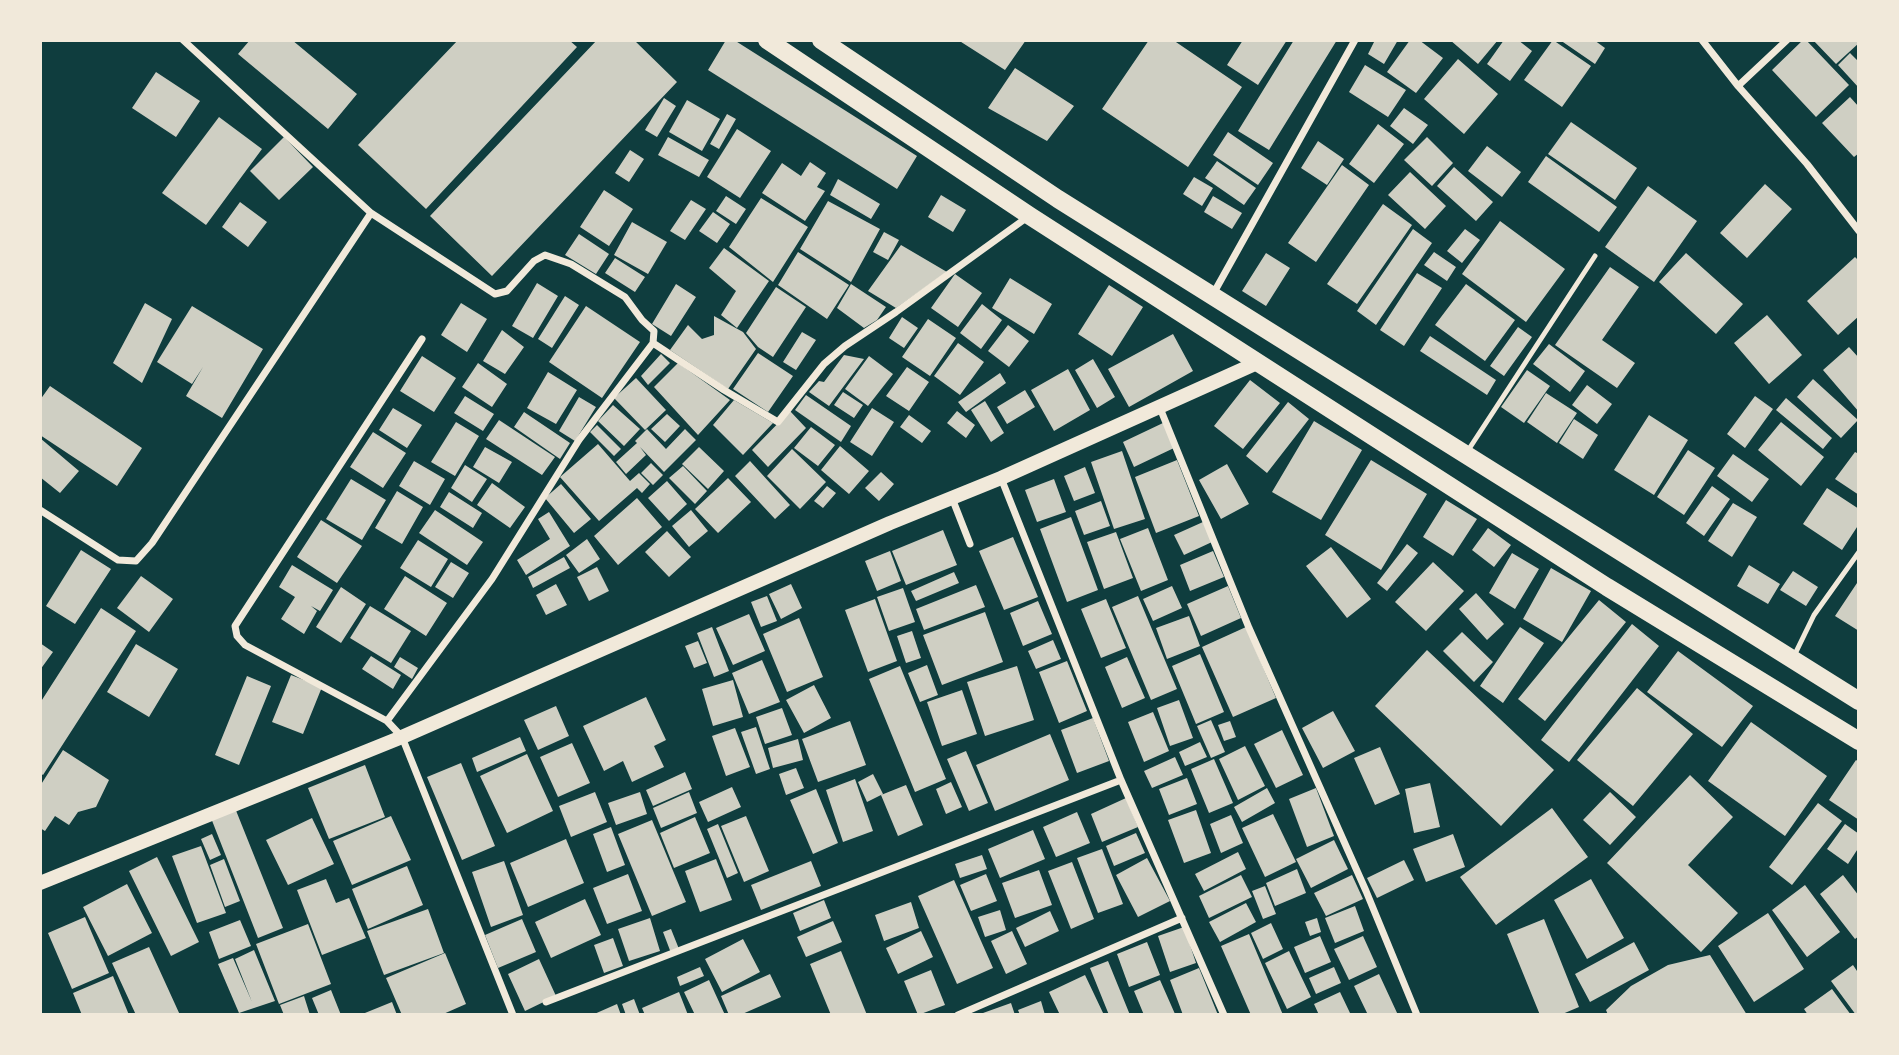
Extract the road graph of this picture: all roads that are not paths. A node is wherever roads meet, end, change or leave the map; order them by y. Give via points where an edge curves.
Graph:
1 (183, 40) edge
2 (766, 40) edge
3 (821, 40) edge
4 (1355, 40) edge
5 (1702, 40) edge
6 (1787, 40) edge
7 (1738, 86) junction
8 (371, 213) junction
9 (1030, 215) junction
10 (1859, 231) edge
11 (1595, 256) dead end
12 (1212, 296) junction
13 (422, 340) dead end
14 (653, 343) junction
15 (1259, 362) junction
16 (1160, 408) junction
17 (1465, 455) junction
18 (1001, 478) junction
19 (952, 498) junction
20 (40, 510) edge
21 (970, 544) dead end
22 (1859, 552) edge
23 (1793, 659) junction
24 (1859, 701) edge
25 (387, 721) junction
26 (402, 737) junction
27 (1859, 741) edge
28 (1121, 780) junction
29 (40, 883) edge
30 (1182, 918) junction
31 (546, 1002) dead end
32 (513, 1015) edge
33 (958, 1015) edge
34 (1224, 1015) edge
35 (1417, 1015) edge

1 - 8 street
2 - 9 main road
3 - 12 main road
4 - 12 street
5 - 7 street
6 - 7 street
7 - 10 street via 1807,163
8 - 14 street via 495,294 507,291 545,254 571,264 625,297 654,331
8 - 20 street via 136,561 118,560
9 - 14 street via 845,346 778,422
9 - 15 main road
11 - 17 lane
12 - 17 main road
13 - 25 street via 235,626 245,645
14 - 25 street via 579,440 492,579
15 - 16 main road
15 - 27 main road via 1606,587
16 - 18 main road
16 - 35 street
17 - 23 main road
18 - 19 main road
18 - 28 street
19 - 21 street
19 - 26 main road
22 - 23 lane via 1814,615
23 - 24 main road
25 - 26 street
26 - 29 main road
26 - 32 street
28 - 30 street
28 - 31 street
30 - 33 street
30 - 34 street

